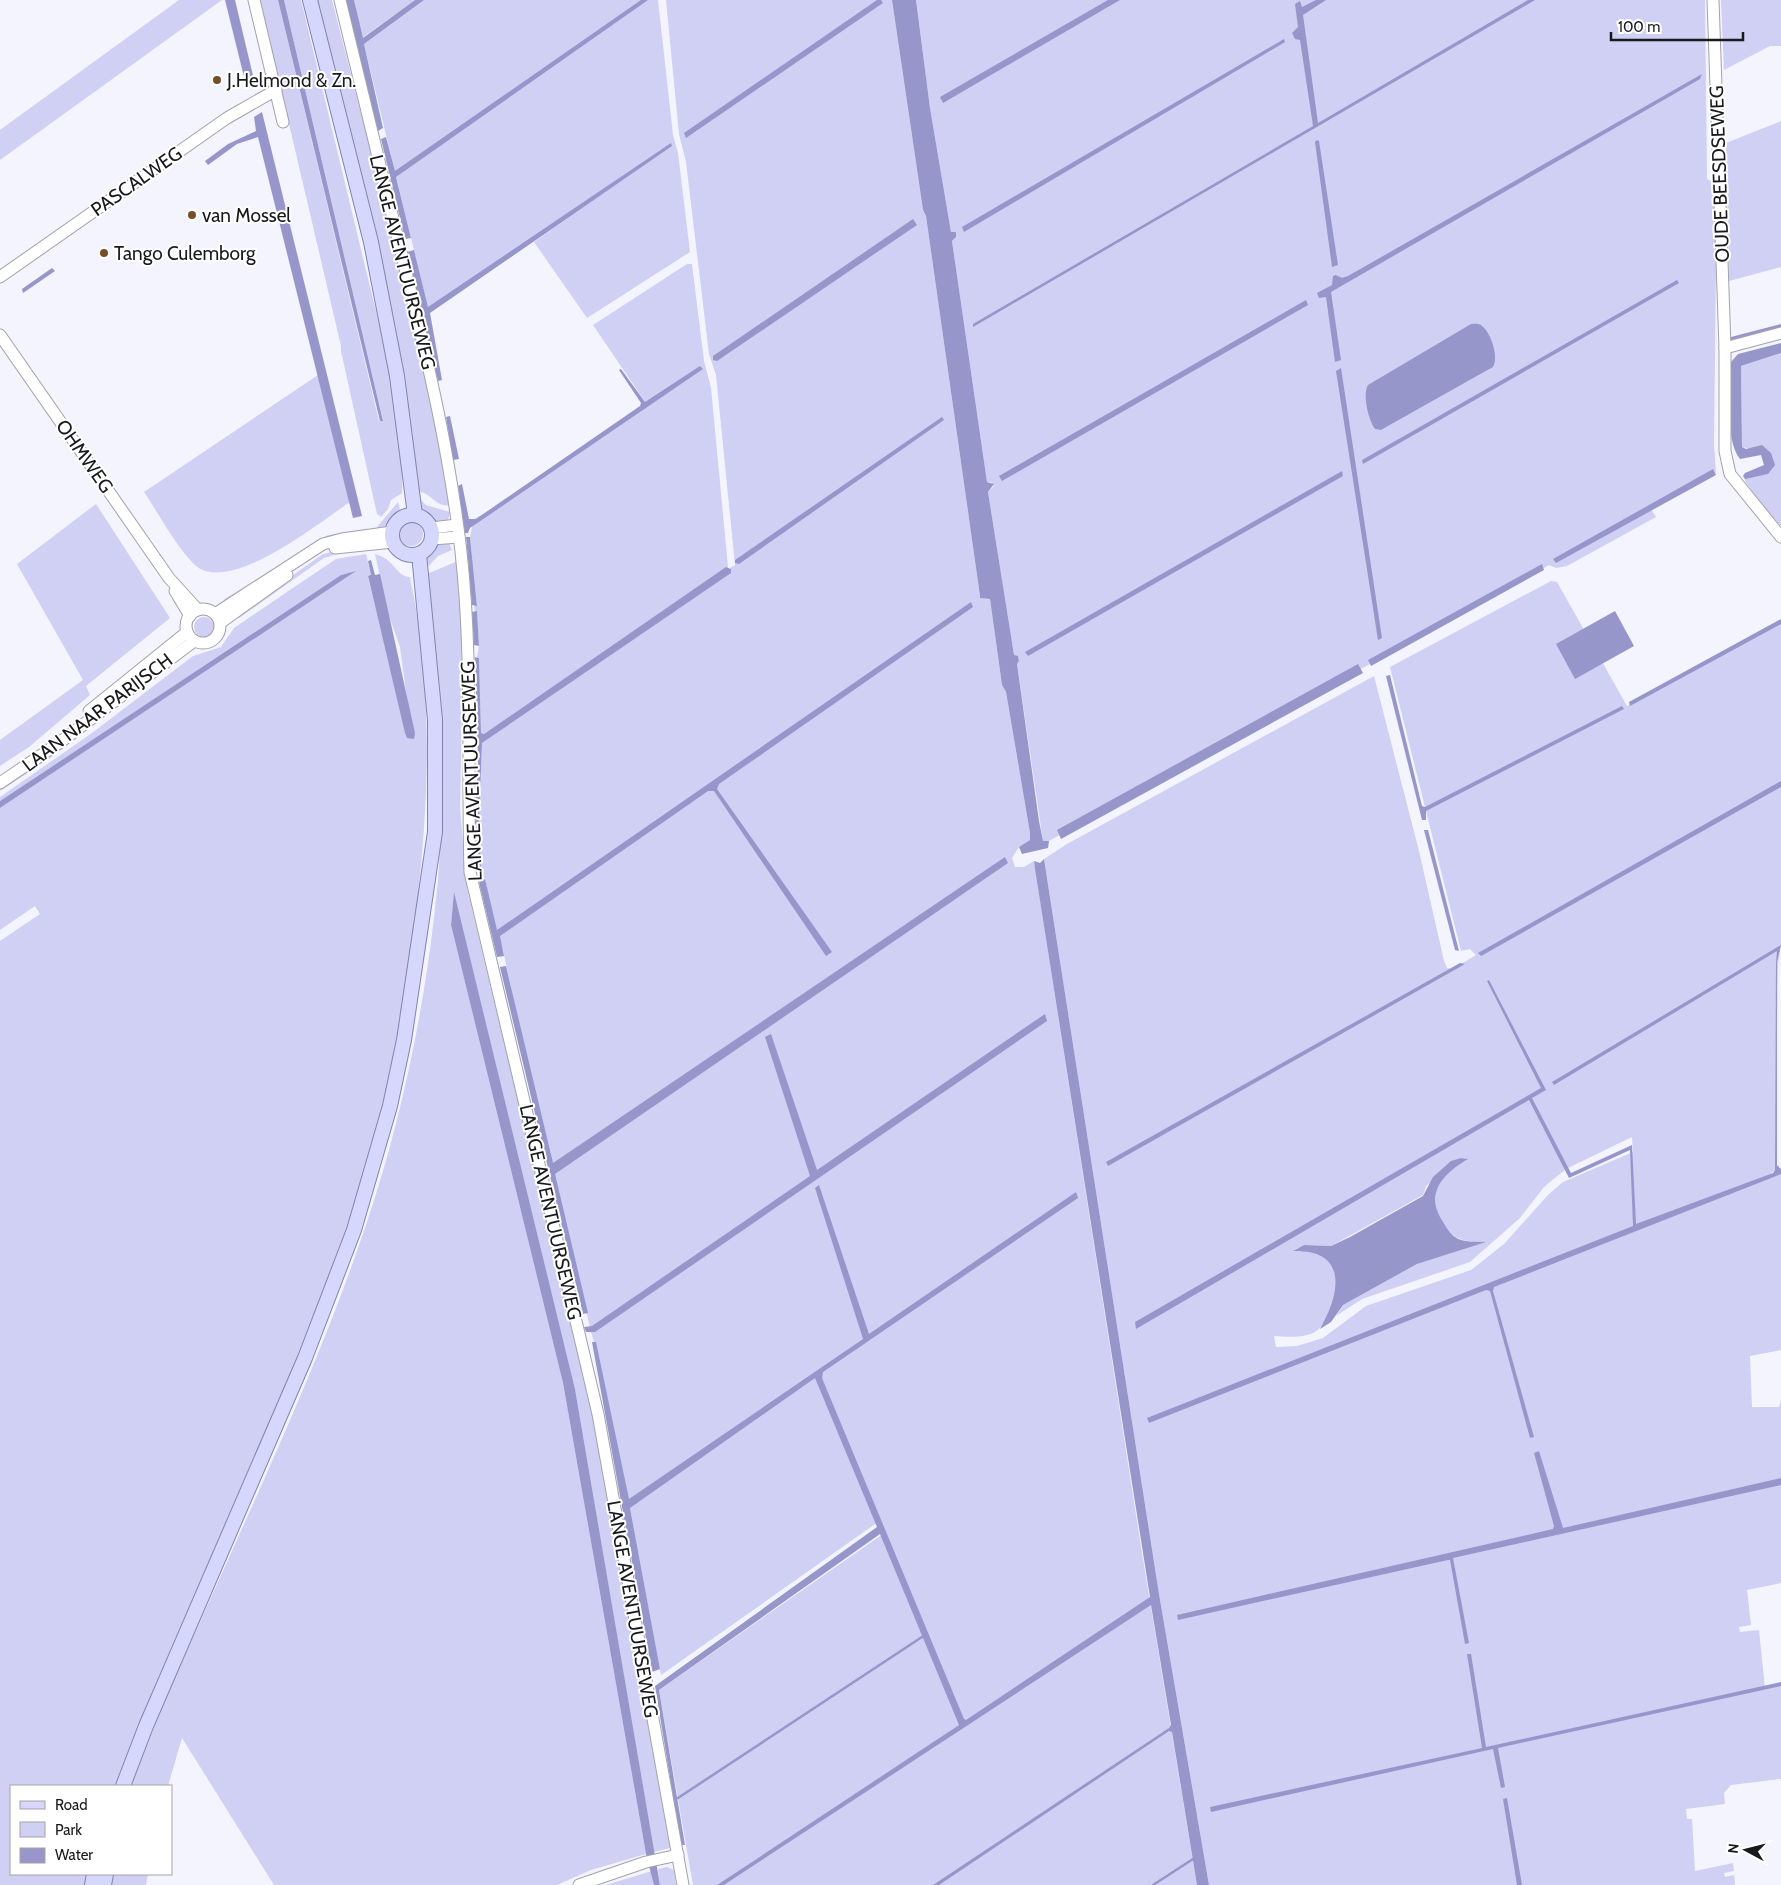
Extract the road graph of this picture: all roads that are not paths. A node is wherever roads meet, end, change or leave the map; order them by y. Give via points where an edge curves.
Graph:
1 (254, 0) edge
2 (310, 0) edge
3 (340, 0) edge
4 (1713, 0) edge
5 (276, 90) junction
6 (283, 122) dead end
7 (0, 277) edge
8 (1781, 333) edge
9 (0, 335) edge
10 (1725, 348) junction
11 (410, 515) junction
12 (458, 531) junction
13 (431, 533) junction
14 (392, 537) junction
15 (1781, 537) edge
16 (414, 555) junction
17 (194, 613) junction
18 (218, 618) junction
19 (191, 636) junction
20 (0, 774) edge
21 (0, 783) edge
22 (123, 1785) edge
23 (678, 1855) junction
24 (579, 1885) edge
25 (682, 1885) edge

1 - 5 street
2 - 11 main road via 371,242 397,376 408,468 404,486
3 - 12 street, LANGE AVENTUURSEWEG via 435,391
4 - 10 street, OUDE BEESDSEWEG
5 - 6 street
5 - 7 street, PASCALWEG via 227,118
8 - 10 street
9 - 17 street, OHMWEG
10 - 15 street, OUDE BEESDSEWEG via 1725,451 1730,474
11 - 13 main road via 425,519
11 - 14 main road via 396,522
12 - 13 street
12 - 23 street, LANGE AVENTUURSEWEG via 469,676 470,872 598,1414
13 - 16 main road via 427,548
14 - 16 main road via 399,551
14 - 18 street via 342,539 323,544
16 - 22 main road via 423,583 422,603 435,720 435,832 407,1021 390,1106 354,1230 305,1358
17 - 18 street via 207,610
17 - 19 street via 187,624
18 - 19 street via 219,633 213,640 204,644
19 - 20 street, LAAN NAAR PARIJSCH via 59,735
19 - 21 street, LAAN NAAR PARIJSCH via 59,743
23 - 24 street via 646,1862
23 - 25 street, LANGE AVENTUURSEWEG

